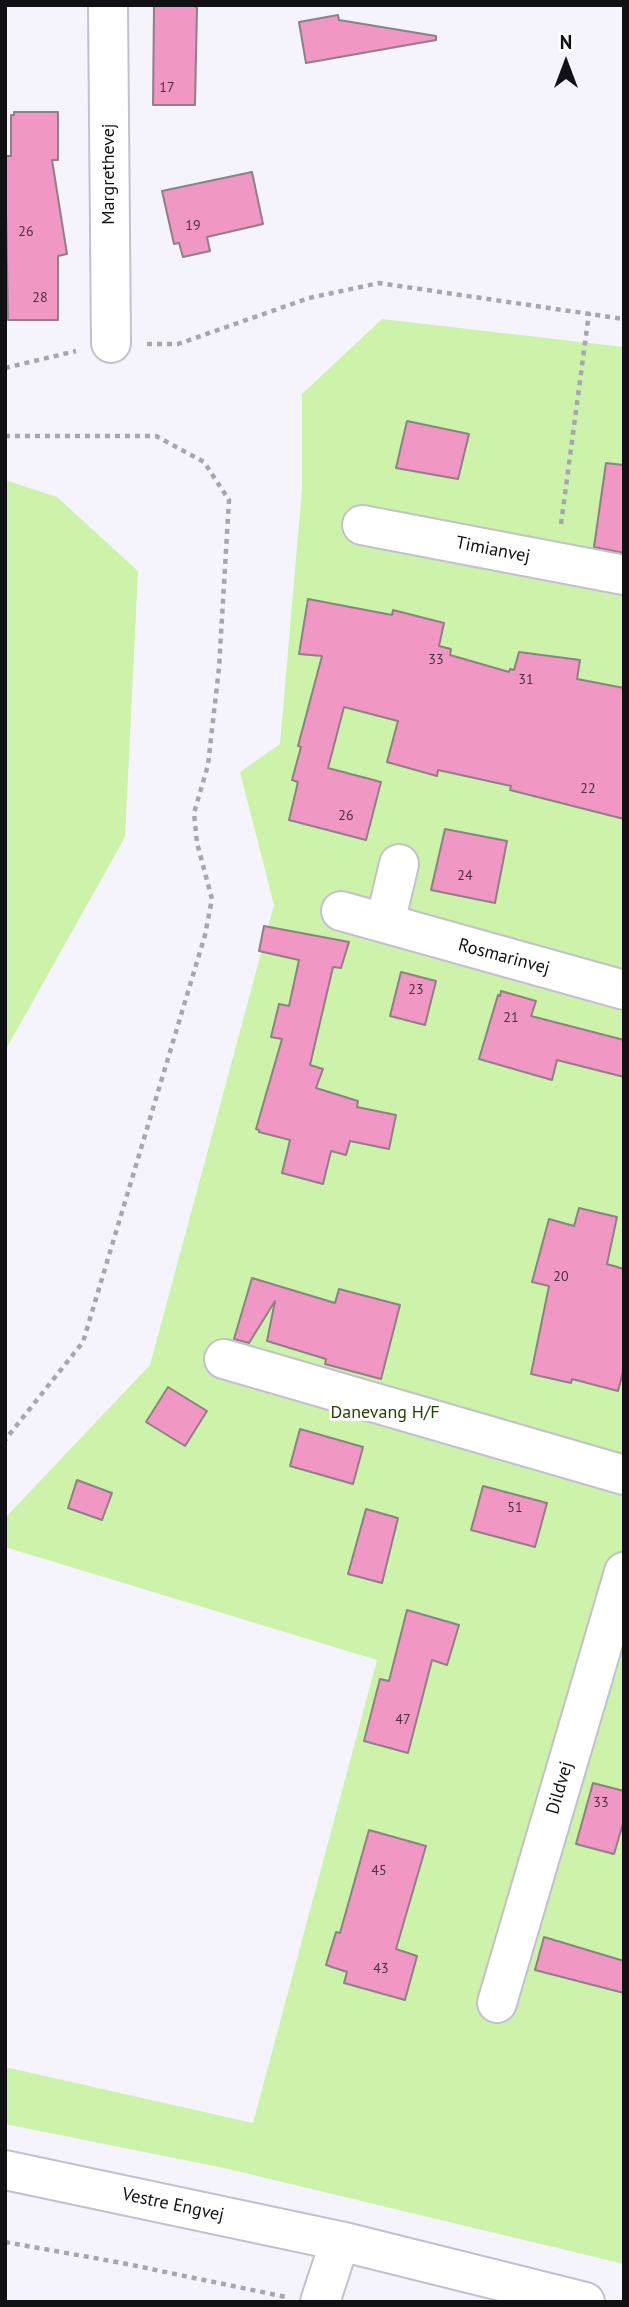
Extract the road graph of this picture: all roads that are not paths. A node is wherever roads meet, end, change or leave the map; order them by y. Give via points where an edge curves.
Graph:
1 (108, 5) edge
2 (111, 343) road end
3 (362, 526) dead end
4 (624, 575) edge
5 (399, 864) dead end
6 (341, 911) dead end
7 (385, 923) junction
8 (624, 990) edge
9 (224, 1359) dead end
10 (624, 1475) edge
11 (624, 1572) edge
12 (497, 2003) dead end
13 (5, 2170) edge
14 (340, 2241) junction
15 (307, 2300) edge
16 (584, 2302) edge

1 - 2 street, Margrethevej
3 - 4 street, Timianvej
5 - 7 street
6 - 7 street, Rosmarinvej
7 - 8 street, Rosmarinvej
9 - 10 street
11 - 12 street, Dildvej
13 - 14 street, Vestre Engvej
14 - 15 street
14 - 16 street, Vestre Engvej

